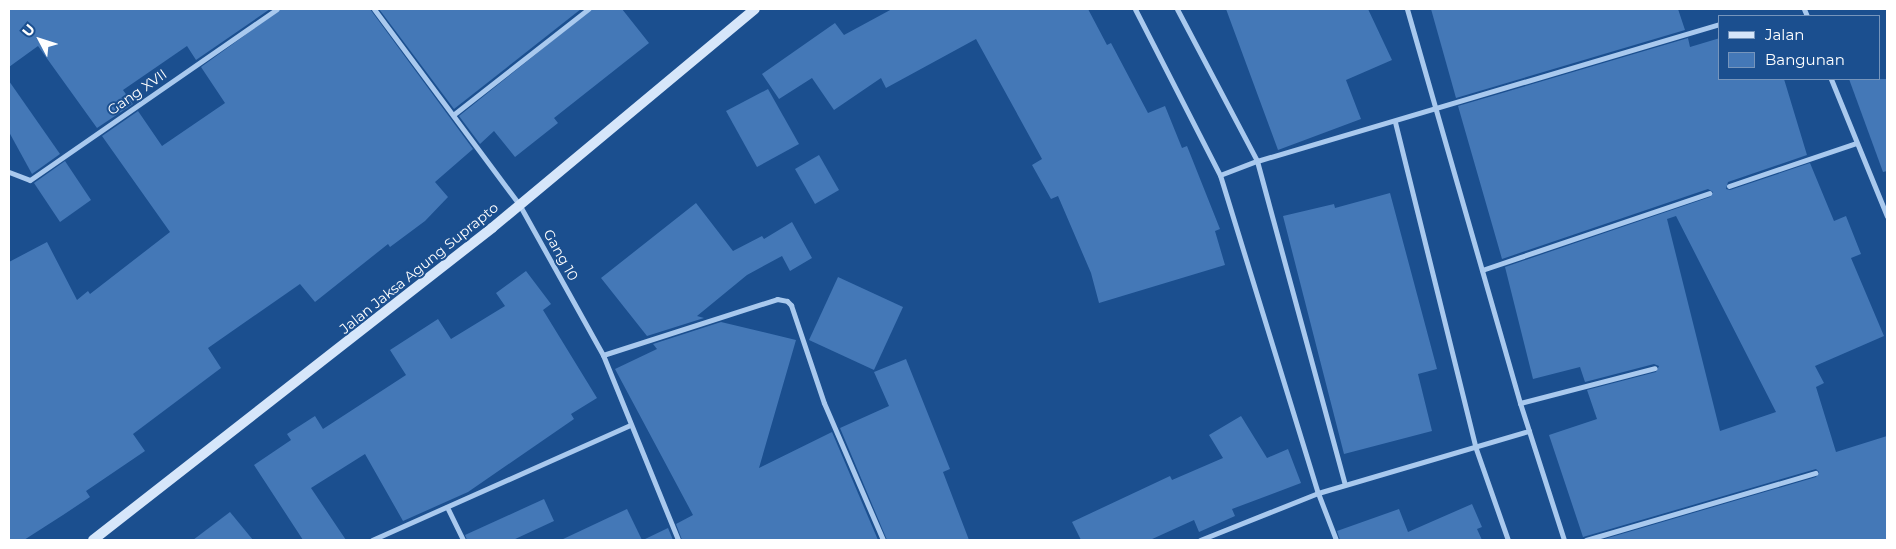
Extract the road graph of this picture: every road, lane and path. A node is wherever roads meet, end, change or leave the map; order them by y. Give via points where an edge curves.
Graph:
1 (277, 9) edge
2 (374, 9) edge
3 (588, 9) edge
4 (755, 9) edge
5 (1135, 9) edge
6 (1177, 9) edge
7 (1407, 9) edge
8 (1718, 25) edge
9 (1831, 80) edge
10 (1436, 110) junction
11 (453, 115) junction
12 (1395, 122) junction
13 (1856, 143) junction
14 (1257, 162) junction
15 (9, 172) edge
16 (1220, 175) junction
17 (1729, 186) dead end
18 (1709, 193) dead end
19 (520, 204) junction
20 (1887, 216) edge
21 (1482, 270) junction
22 (603, 355) junction
23 (1655, 368) dead end
24 (1520, 403) junction
25 (630, 426) junction
26 (1528, 430) junction
27 (1474, 446) junction
28 (1815, 473) dead end
29 (1345, 484) junction
30 (1318, 493) junction
31 (447, 507) junction
32 (93, 540) edge
33 (372, 540) edge
34 (463, 540) edge
35 (678, 540) edge
36 (883, 540) edge
37 (1200, 540) edge
38 (1336, 540) edge
39 (1508, 540) edge
40 (1564, 540) edge
41 (1586, 540) edge

1 - 15 street, Gang XVII via 30,180
2 - 11 street, Gang 10
3 - 11 street
4 - 19 main road, Jalan Jaksa Agung Suprapto
5 - 16 street
6 - 14 street
7 - 10 street
8 - 10 street
9 - 13 street
10 - 12 street
10 - 21 street
11 - 19 street, Gang 10
12 - 14 street
12 - 27 street
13 - 17 street
13 - 20 street
14 - 16 street
14 - 29 street
16 - 30 street
18 - 21 street
19 - 22 street, Gang 10
19 - 32 main road, Jalan Jaksa Agung Suprapto via 225,440
21 - 24 street
22 - 25 street, Gang 10
22 - 36 street via 777,299 787,301 824,403
23 - 24 street
24 - 26 street
25 - 31 street
25 - 35 street, Gang 10
26 - 27 street
26 - 40 street
27 - 29 street
27 - 39 street
28 - 41 street
29 - 30 street
30 - 37 street
30 - 38 street
31 - 33 street
31 - 34 street

